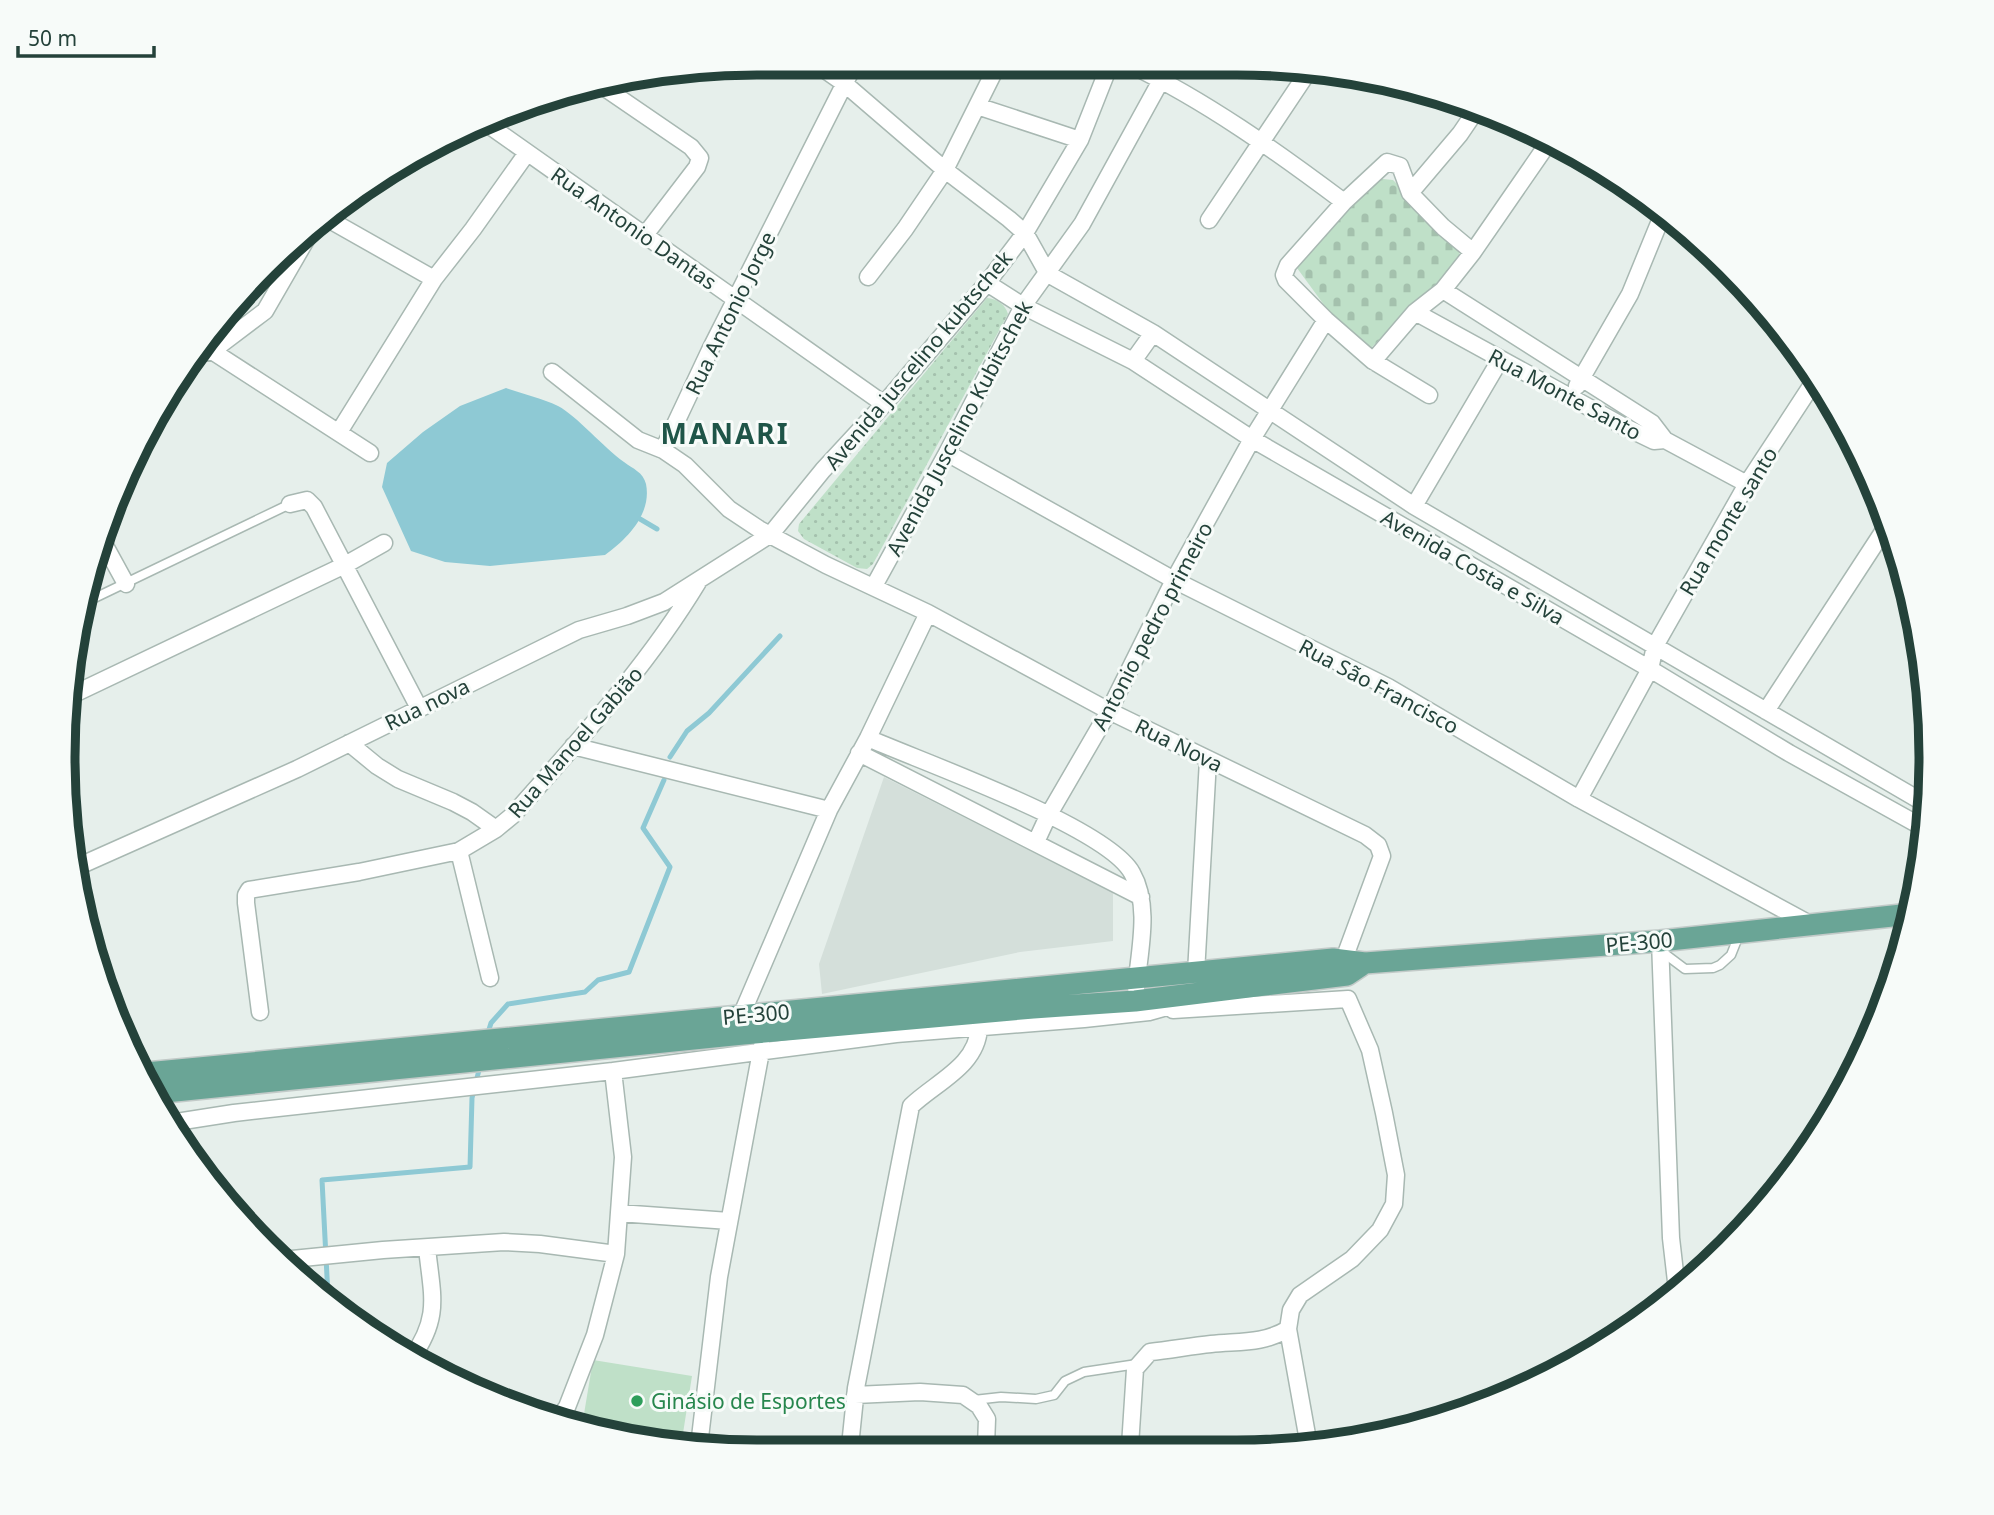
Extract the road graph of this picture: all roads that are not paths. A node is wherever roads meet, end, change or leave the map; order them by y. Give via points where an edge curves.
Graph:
1 (833, 75) edge
2 (849, 75) edge
3 (992, 75) edge
4 (1106, 75) edge
5 (1152, 75) edge
6 (1163, 75) edge
7 (1161, 79) junction
8 (1303, 79) edge
9 (845, 84) junction
10 (610, 91) edge
11 (977, 106) junction
12 (1472, 117) edge
13 (493, 128) edge
14 (1080, 140) junction
15 (1262, 142) junction
16 (1544, 149) edge
17 (527, 153) junction
18 (945, 170) junction
19 (1410, 193) junction
20 (1344, 202) junction
21 (1209, 220) dead end
22 (1659, 222) edge
23 (334, 223) edge
24 (1025, 233) junction
25 (645, 235) junction
26 (1473, 252) junction
27 (298, 254) edge
28 (1048, 274) junction
29 (868, 277) dead end
30 (434, 279) junction
31 (987, 283) junction
32 (1443, 290) junction
33 (736, 299) junction
34 (1023, 306) junction
35 (1415, 312) junction
36 (1325, 320) junction
37 (1153, 333) junction
38 (212, 351) junction
39 (209, 352) edge
40 (1500, 360) junction
41 (1133, 361) junction
42 (1373, 361) junction
43 (552, 372) dead end
44 (1582, 377) junction
45 (1810, 388) edge
46 (1429, 395) dead end
47 (1571, 398) junction
48 (884, 404) junction
49 (1269, 410) junction
50 (339, 432) junction
51 (1252, 439) junction
52 (1665, 440) junction
53 (663, 450) junction
54 (370, 453) dead end
55 (947, 453) junction
56 (1747, 484) junction
57 (290, 504) joint
58 (1414, 506) junction
59 (771, 534) junction
60 (1881, 534) edge
61 (384, 543) dead end
62 (107, 550) edge
63 (345, 565) junction
64 (699, 580) junction
65 (1174, 580) junction
66 (127, 584) junction
67 (874, 586) junction
68 (94, 599) edge
69 (928, 613) junction
70 (1655, 646) junction
71 (1650, 669) junction
72 (79, 692) edge
73 (419, 708) junction
74 (1109, 711) junction
75 (1766, 711) junction
76 (868, 738) junction
77 (349, 743) junction
78 (573, 746) junction
79 (859, 753) junction
80 (1208, 760) junction
81 (1579, 799) junction
82 (1917, 799) edge
83 (829, 810) junction
84 (1048, 816) junction
85 (1915, 823) edge
86 (496, 829) junction
87 (1035, 842) junction
88 (459, 851) junction
89 (84, 864) edge
90 (1141, 897) junction
91 (1900, 915) edge
92 (1808, 923) junction
93 (1740, 932) junction
94 (1660, 946) junction
95 (1344, 959) junction
96 (1365, 963) junction
97 (1196, 973) junction
98 (490, 978) dead end
99 (1137, 979) junction
100 (1142, 1006) junction
101 (260, 1012) dead end
102 (979, 1028) junction
103 (752, 1034) junction
104 (613, 1071) junction
105 (153, 1073) edge
106 (163, 1092) edge
107 (181, 1121) edge
108 (619, 1213) junction
109 (729, 1221) junction
110 (427, 1248) junction
111 (616, 1254) junction
112 (296, 1259) edge
113 (1676, 1279) edge
114 (1288, 1329) junction
115 (418, 1349) edge
116 (1140, 1363) junction
117 (855, 1395) junction
118 (970, 1400) junction
119 (563, 1412) edge
120 (1307, 1436) edge
121 (700, 1437) edge
122 (851, 1440) edge
123 (986, 1440) edge
124 (1130, 1440) edge

1 - 9 street
2 - 9 street, Rua Antonio Jorge
3 - 11 street
4 - 14 street, Avenida juscelino kubtschek
5 - 7 street
6 - 7 street, Avenida Juscelino Kubitschek
7 - 15 street
7 - 28 street, Avenida Juscelino Kubitschek via 1082,224
8 - 15 street
9 - 18 street
9 - 33 street, Rua Antonio Jorge
10 - 25 street via 691,147 700,158
11 - 14 street
11 - 18 street
12 - 19 street
13 - 17 street, Rua Antonio Dantas
14 - 24 street, Avenida juscelino kubtschek
15 - 20 street
15 - 21 street
16 - 26 street
17 - 25 street, Rua Antonio Dantas
17 - 30 street
18 - 24 street
18 - 29 street
19 - 20 street via 1400,166 1387,162
19 - 26 street
20 - 36 street via 1284,275
22 - 44 street via 1630,294
23 - 30 street
24 - 28 street
24 - 31 street, Avenida juscelino kubtschek
25 - 33 street, Rua Antonio Dantas
26 - 32 street
27 - 38 street via 265,311
28 - 34 street, Avenida Juscelino Kubitschek
28 - 37 street, Avenida Costa e Silva
30 - 50 street
31 - 34 street, Avenida Costa e Silva
31 - 48 street, Avenida juscelino kubtschek
32 - 35 street
32 - 44 street, Rua Monte Santo
33 - 48 street, Rua Antonio Dantas
33 - 53 street, Rua Antonio Jorge
34 - 41 street, Avenida Costa e Silva
34 - 55 street, Avenida Juscelino Kubitschek
35 - 40 street, Rua Monte Santo
35 - 42 street
36 - 42 street
36 - 49 street, Antonio pedro primeiro
37 - 41 street
37 - 49 street, Avenida Costa e Silva
38 - 39 street
38 - 50 street
40 - 47 street, Rua Monte Santo
40 - 58 street, Rua monte santo
41 - 51 street, Avenida Costa e Silva
42 - 46 street
43 - 53 street via 638,440
44 - 47 street
44 - 52 street, Rua Monte Santo via 1652,423
45 - 56 street, Rua monte santo
47 - 52 street, Rua Monte Santo via 1654,441
48 - 59 street, Avenida juscelino kubtschek
49 - 51 street, Antonio pedro primeiro
49 - 58 street, Avenida Costa e Silva
50 - 54 street
51 - 65 street, Antonio pedro primeiro
51 - 71 street, Avenida Costa e Silva
52 - 56 street
53 - 59 street via 729,509
55 - 65 street, Rua São Francisco
55 - 67 street, Avenida Juscelino Kubitschek
56 - 70 street, Rua monte santo
57 - 63 street via 310,501
57 - 66 lane
58 - 70 street, Avenida Costa e Silva
59 - 64 street, Rua nova
59 - 67 street
60 - 75 street
61 - 63 street
62 - 66 street
63 - 72 street
63 - 73 street
64 - 73 street, Rua nova via 664,602 579,629
64 - 78 street, Rua Manoel Gabião via 655,648
65 - 74 street, Antonio pedro primeiro
65 - 81 street, Rua São Francisco via 1388,687
66 - 68 lane
67 - 69 street, Rua Nova
69 - 74 street, Rua Nova
69 - 76 street
70 - 71 street, Rua monte santo
70 - 75 street, Avenida Costa e Silva
71 - 81 street, Rua monte santo
71 - 85 street, Avenida Costa e Silva
73 - 77 street, Rua nova
74 - 80 street, Rua Nova
74 - 84 street, Antonio pedro primeiro
75 - 82 street, Avenida Costa e Silva
76 - 79 street
76 - 84 street
77 - 86 street via 398,779 453,802
77 - 89 street, Rua nova
78 - 83 street
78 - 86 street, Rua Manoel Gabião
79 - 83 street
79 - 87 street
80 - 95 street, Rua Nova via 1378,845 1382,856
80 - 97 street
81 - 92 street, Rua São Francisco
83 - 103 street
84 - 87 street, Antonio pedro primeiro
84 - 90 street via 1111,849 1132,872
86 - 88 street, Rua Manoel Gabião
87 - 90 street
88 - 98 street
88 - 101 street, Rua Manoel Gabião via 253,887 246,895
90 - 99 street
91 - 92 main road, PE-300 / PE-300
92 - 93 main road, PE-300 / PE-300
93 - 94 main road, PE-300 / PE-300
93 - 94 lane via 1731,955 1713,968 1685,969
94 - 96 main road, PE-300 / PE-300
94 - 113 street
95 - 96 main road, PE-300 / PE-300
95 - 97 main road, PE-300 / PE-300
96 - 100 main road, PE-300 / PE-300 via 1347,975 1208,992
97 - 99 main road, PE-300 / PE-300
99 - 100 street
99 - 103 main road, PE-300 / PE-300
100 - 102 street
100 - 103 main road, PE-300 / PE-300 via 1032,1008
100 - 114 street via 1348,999 1370,1050 1396,1175 1394,1204 1380,1230 1352,1259 1300,1295
102 - 103 street via 896,1034
102 - 117 street via 978,1042 968,1059 911,1106
103 - 104 street
103 - 105 main road, PE-300 / PE-300
103 - 106 main road, PE-300 / PE-300
103 - 109 street
104 - 107 street
104 - 108 street via 623,1157
108 - 109 street
108 - 111 street
109 - 121 street
110 - 111 street via 504,1242
110 - 112 street
110 - 115 street via 433,1306 426,1339
111 - 119 street via 595,1335
114 - 116 street via 1257,1341 1150,1352
114 - 120 street
116 - 118 lane via 1084,1372 1065,1381 1054,1395 1037,1399
116 - 124 street via 1135,1369
117 - 118 street via 920,1392 963,1395
117 - 122 street
118 - 123 street via 987,1419

